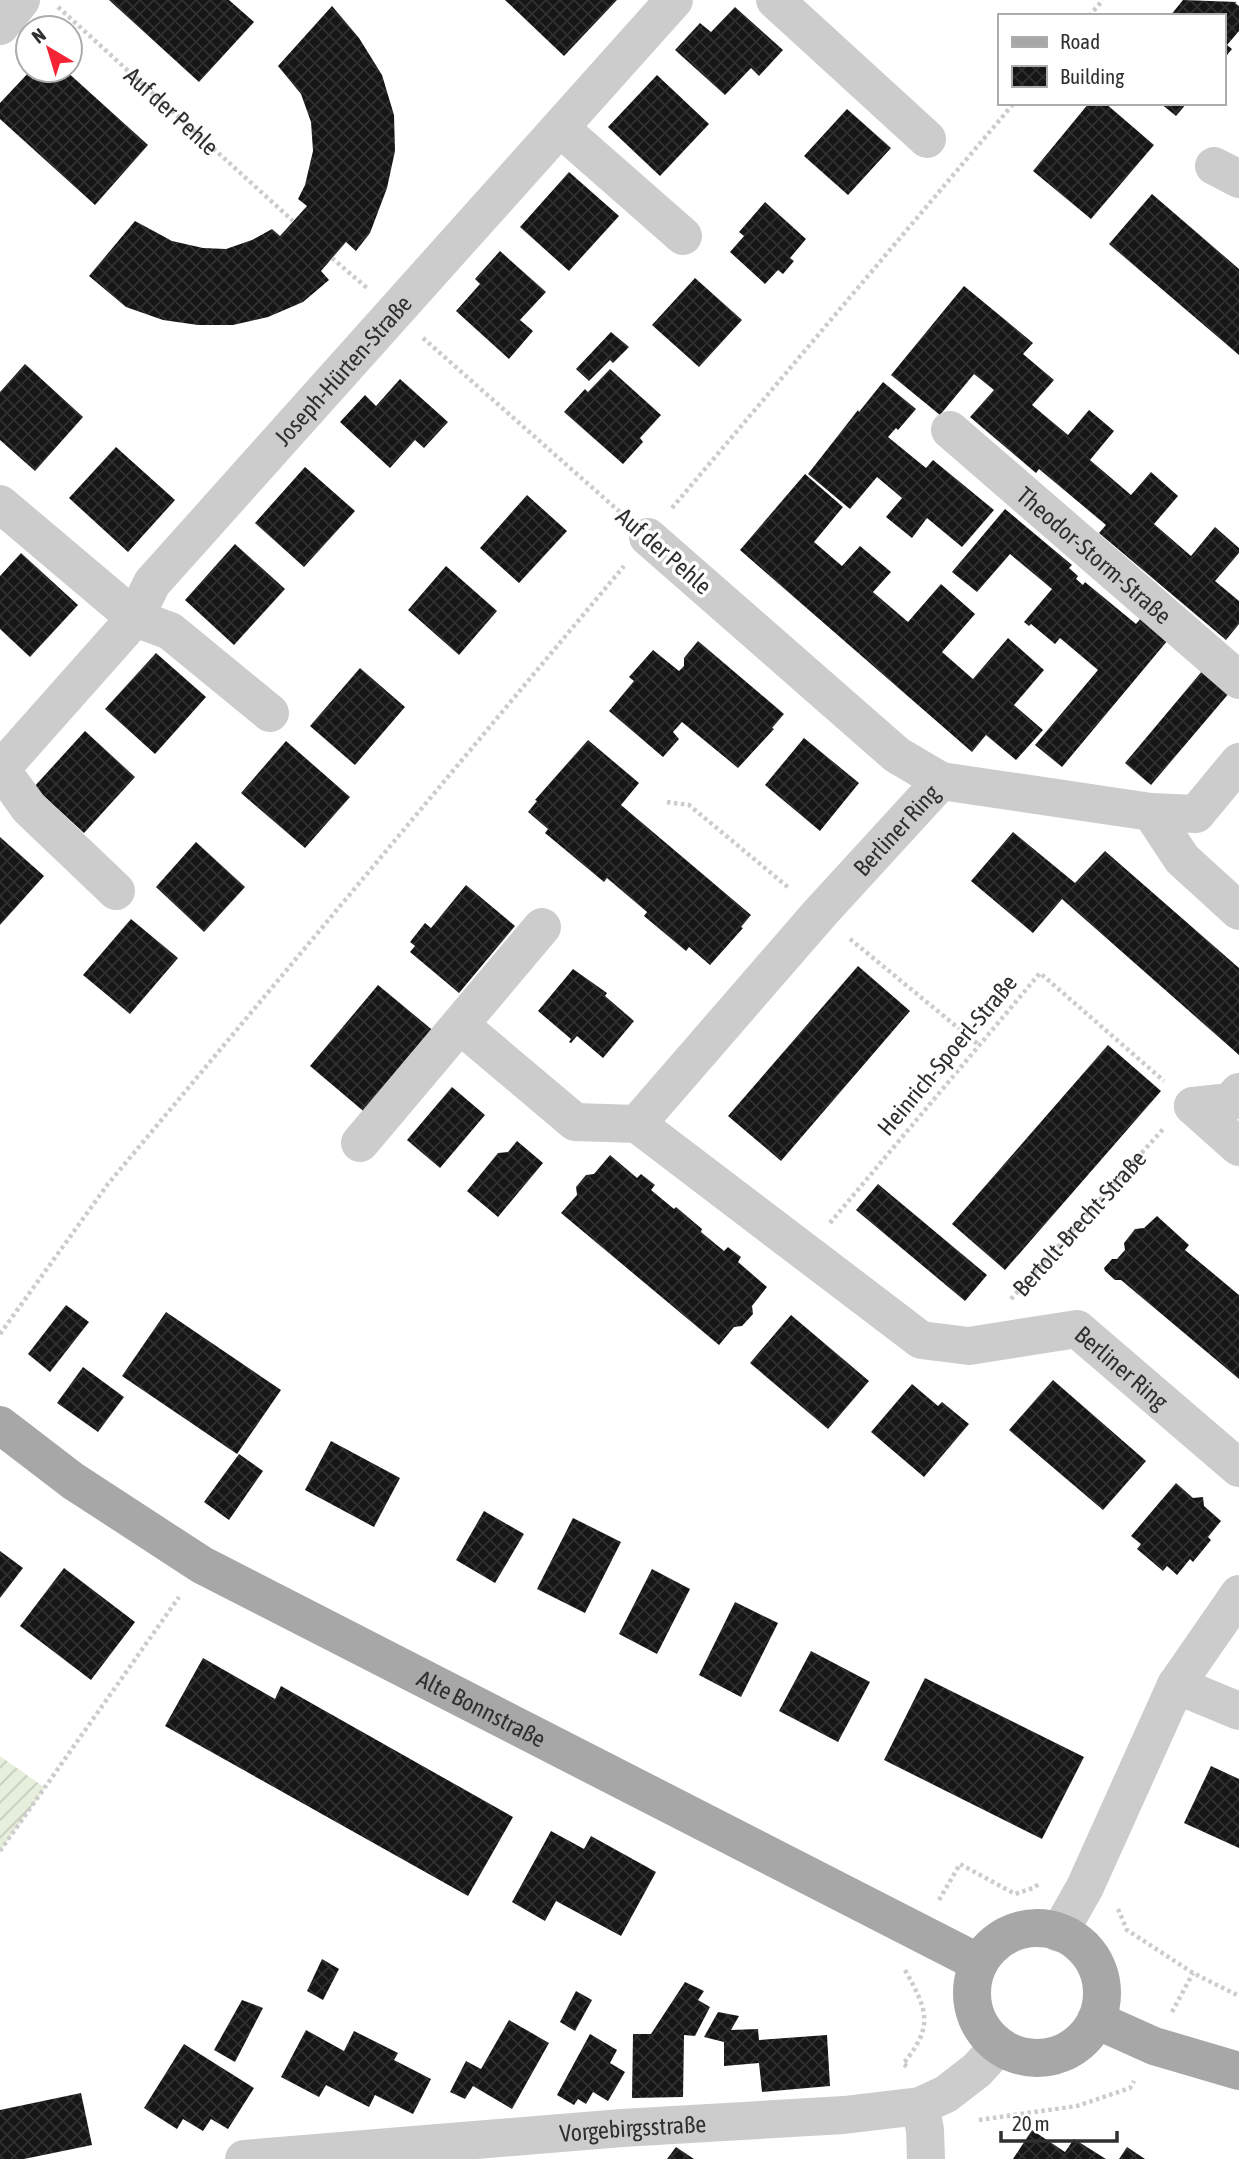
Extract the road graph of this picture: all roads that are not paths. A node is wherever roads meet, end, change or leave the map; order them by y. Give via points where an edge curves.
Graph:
1 (21, 0) edge
2 (674, 0) edge
3 (775, 0) edge
4 (0, 26) edge
5 (560, 128) junction
6 (927, 139) dead end
7 (683, 236) dead end
8 (950, 430) dead end
9 (0, 504) edge
10 (648, 537) road end
11 (135, 618) junction
12 (1239, 680) edge
13 (270, 713) dead end
14 (1239, 762) edge
15 (0, 769) edge
16 (941, 781) junction
17 (1151, 812) junction
18 (116, 891) dead end
19 (1239, 911) edge
20 (542, 927) dead end
21 (460, 1025) junction
22 (1239, 1091) edge
23 (636, 1124) junction
24 (360, 1143) dead end
25 (1239, 1147) edge
26 (0, 1425) edge
27 (1239, 1468) edge
28 (1239, 1594) edge
29 (1176, 1685) junction
30 (1239, 1711) edge
31 (1059, 1933) junction
32 (979, 1963) junction
33 (1096, 2020) junction
34 (999, 2046) junction
35 (1239, 2071) edge
36 (920, 2106) junction
37 (244, 2159) edge
38 (926, 2159) edge

1 - 4 street
2 - 5 street, Joseph-Hürten-Straße
3 - 6 street
5 - 7 street
5 - 11 street, Joseph-Hürten-Straße via 152,583
8 - 12 street, Theodor-Storm-Straße
9 - 11 street
10 - 16 street, Auf der Pehle via 897,755
11 - 13 street via 170,631
11 - 15 street, Joseph-Hürten-Straße
14 - 17 street, Berliner Ring via 1196,814
15 - 18 street, Joseph-Hürten-Straße via 29,808
16 - 17 street, Berliner Ring
16 - 23 street, Berliner Ring
17 - 19 street via 1182,859
20 - 21 street
21 - 23 street via 575,1122
21 - 24 street
22 - 25 street via 1230,1102 1193,1106
23 - 27 street, Berliner Ring via 921,1340 969,1346 1077,1329
26 - 32 main road, Alte Bonnstraße via 74,1481 202,1565
28 - 29 street
29 - 30 street
29 - 31 street via 1085,1887
31 - 32 main road via 1035,1928 1018,1931 1002,1938
31 - 33 main road via 1083,1947 1095,1963 1102,1981
32 - 34 main road via 972,1999 986,2033
33 - 34 main road via 1072,2048 1054,2056 1016,2055
33 - 35 main road via 1154,2046
34 - 36 street, Vorgebirgsstraße via 946,2094
36 - 37 street, Vorgebirgsstraße
36 - 38 street

